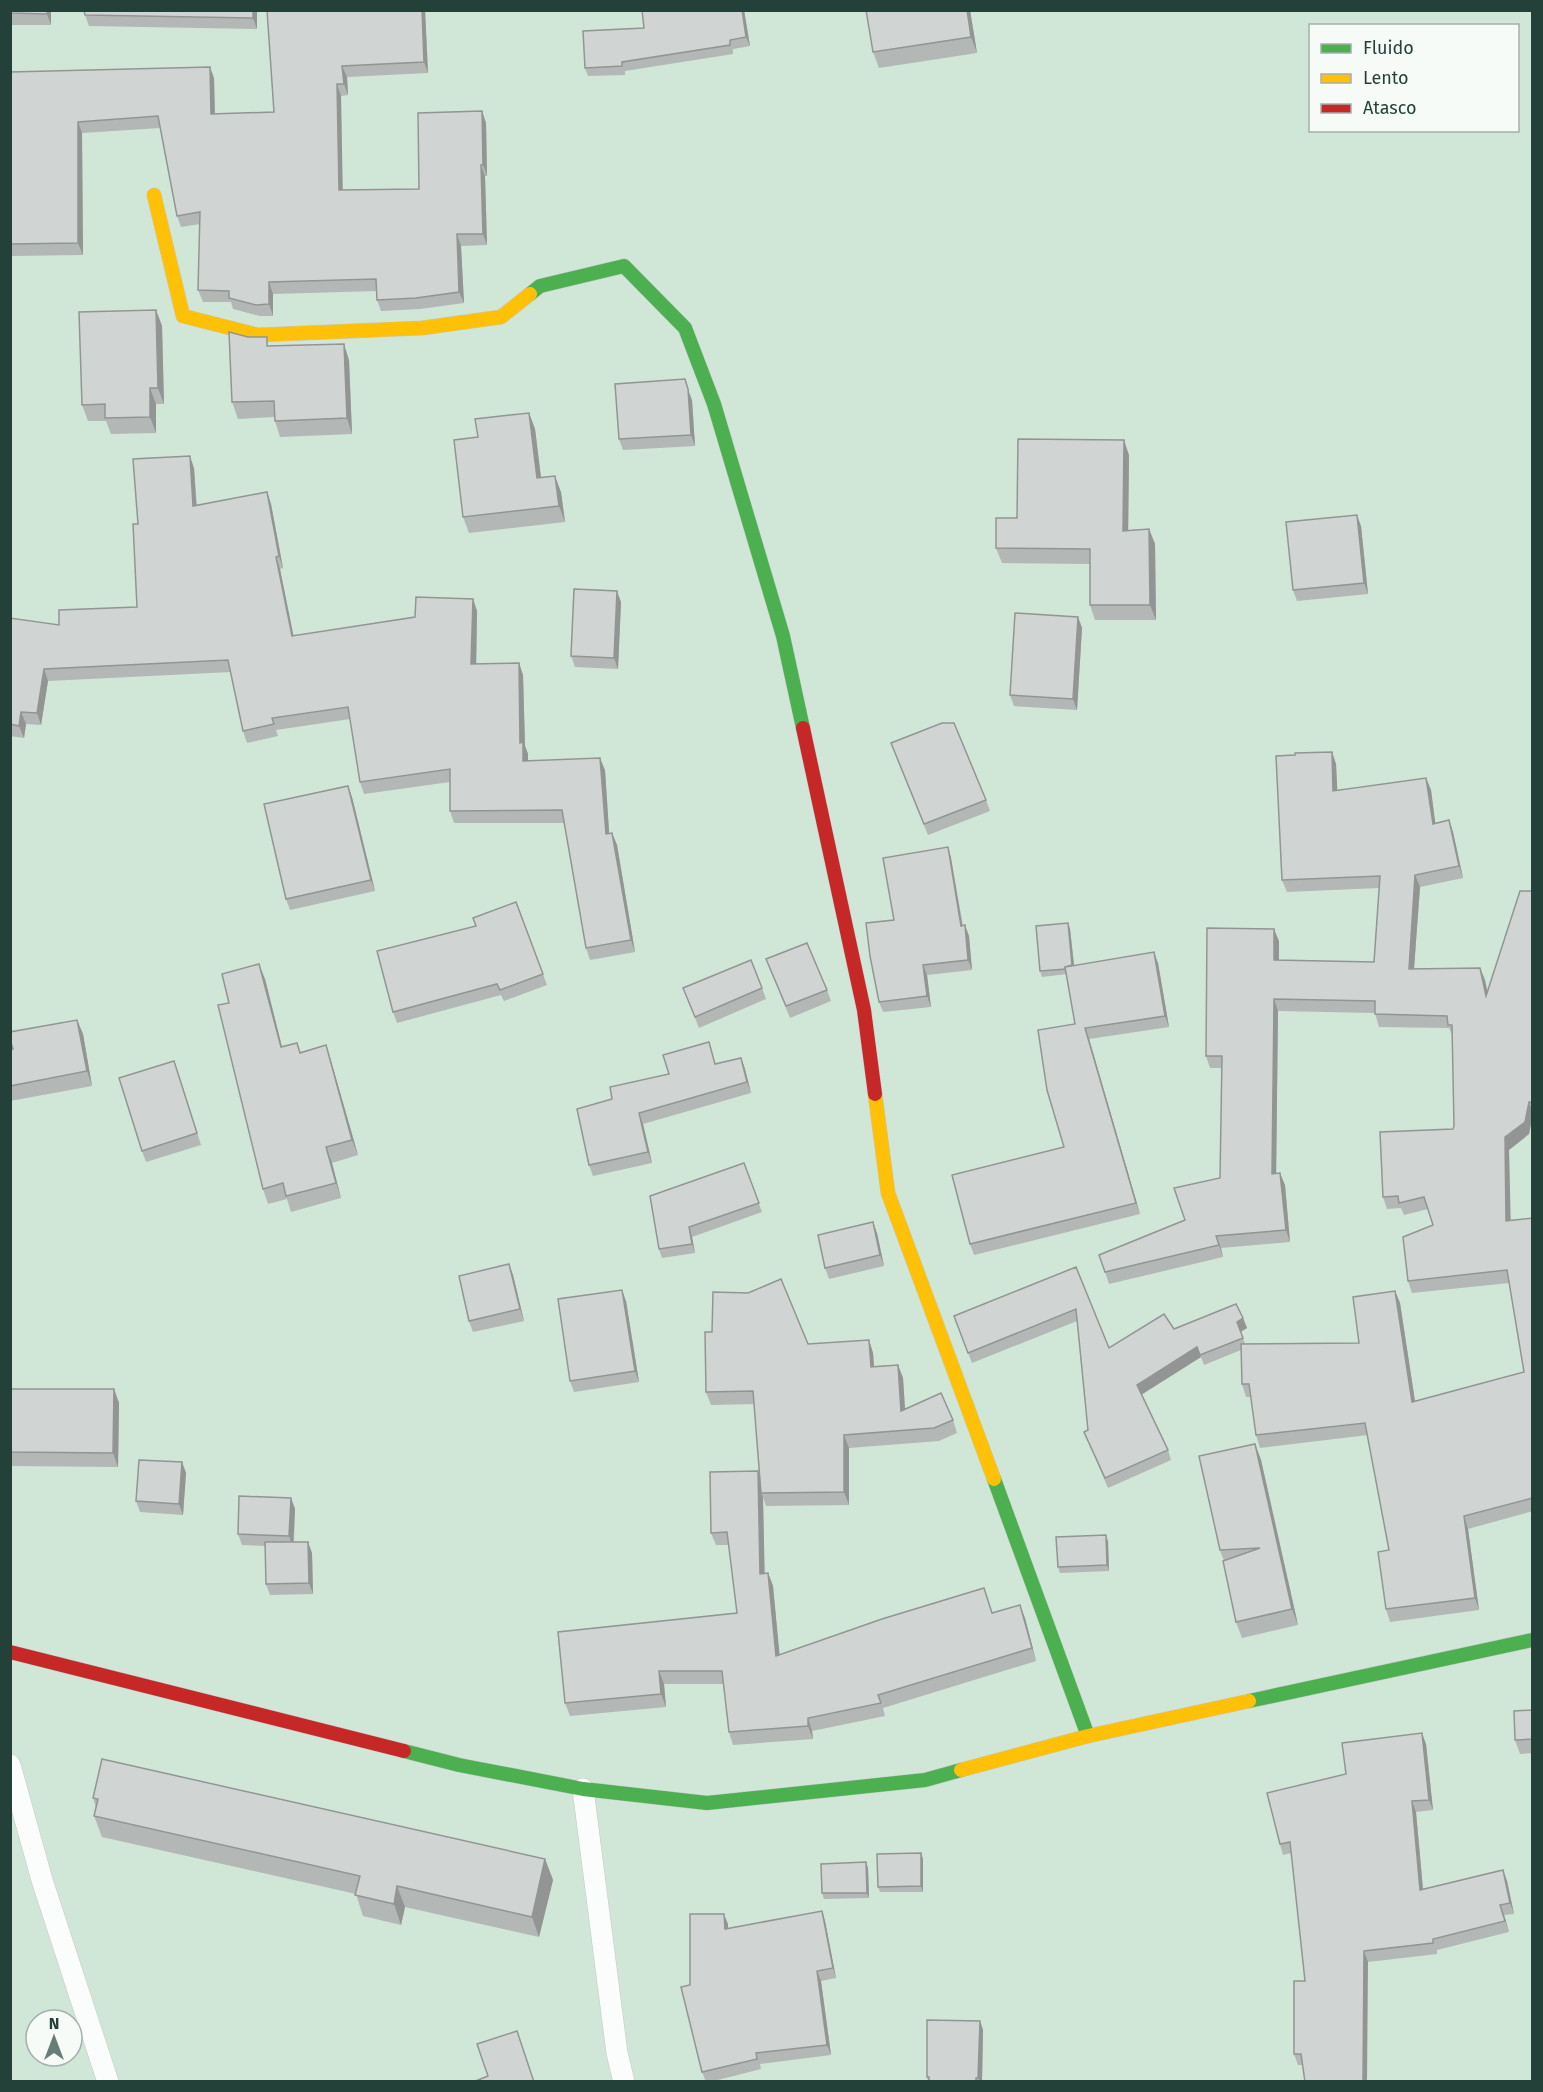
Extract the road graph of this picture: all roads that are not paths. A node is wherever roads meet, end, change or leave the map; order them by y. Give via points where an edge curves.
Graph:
1 (154, 195) dead end
2 (1533, 1640) edge
3 (10, 1652) edge
4 (1088, 1736) junction
5 (10, 1765) edge
6 (584, 1789) junction
7 (108, 2082) edge
8 (624, 2082) edge

1 - 4 street via 183,316 258,335 422,328 501,317 540,286 624,266 685,328 714,404 783,636 864,1010 888,1193
2 - 4 street
3 - 6 street via 459,1765
4 - 6 street via 925,1780 776,1796 707,1803
5 - 7 lane via 42,1880
6 - 8 lane via 616,2053

